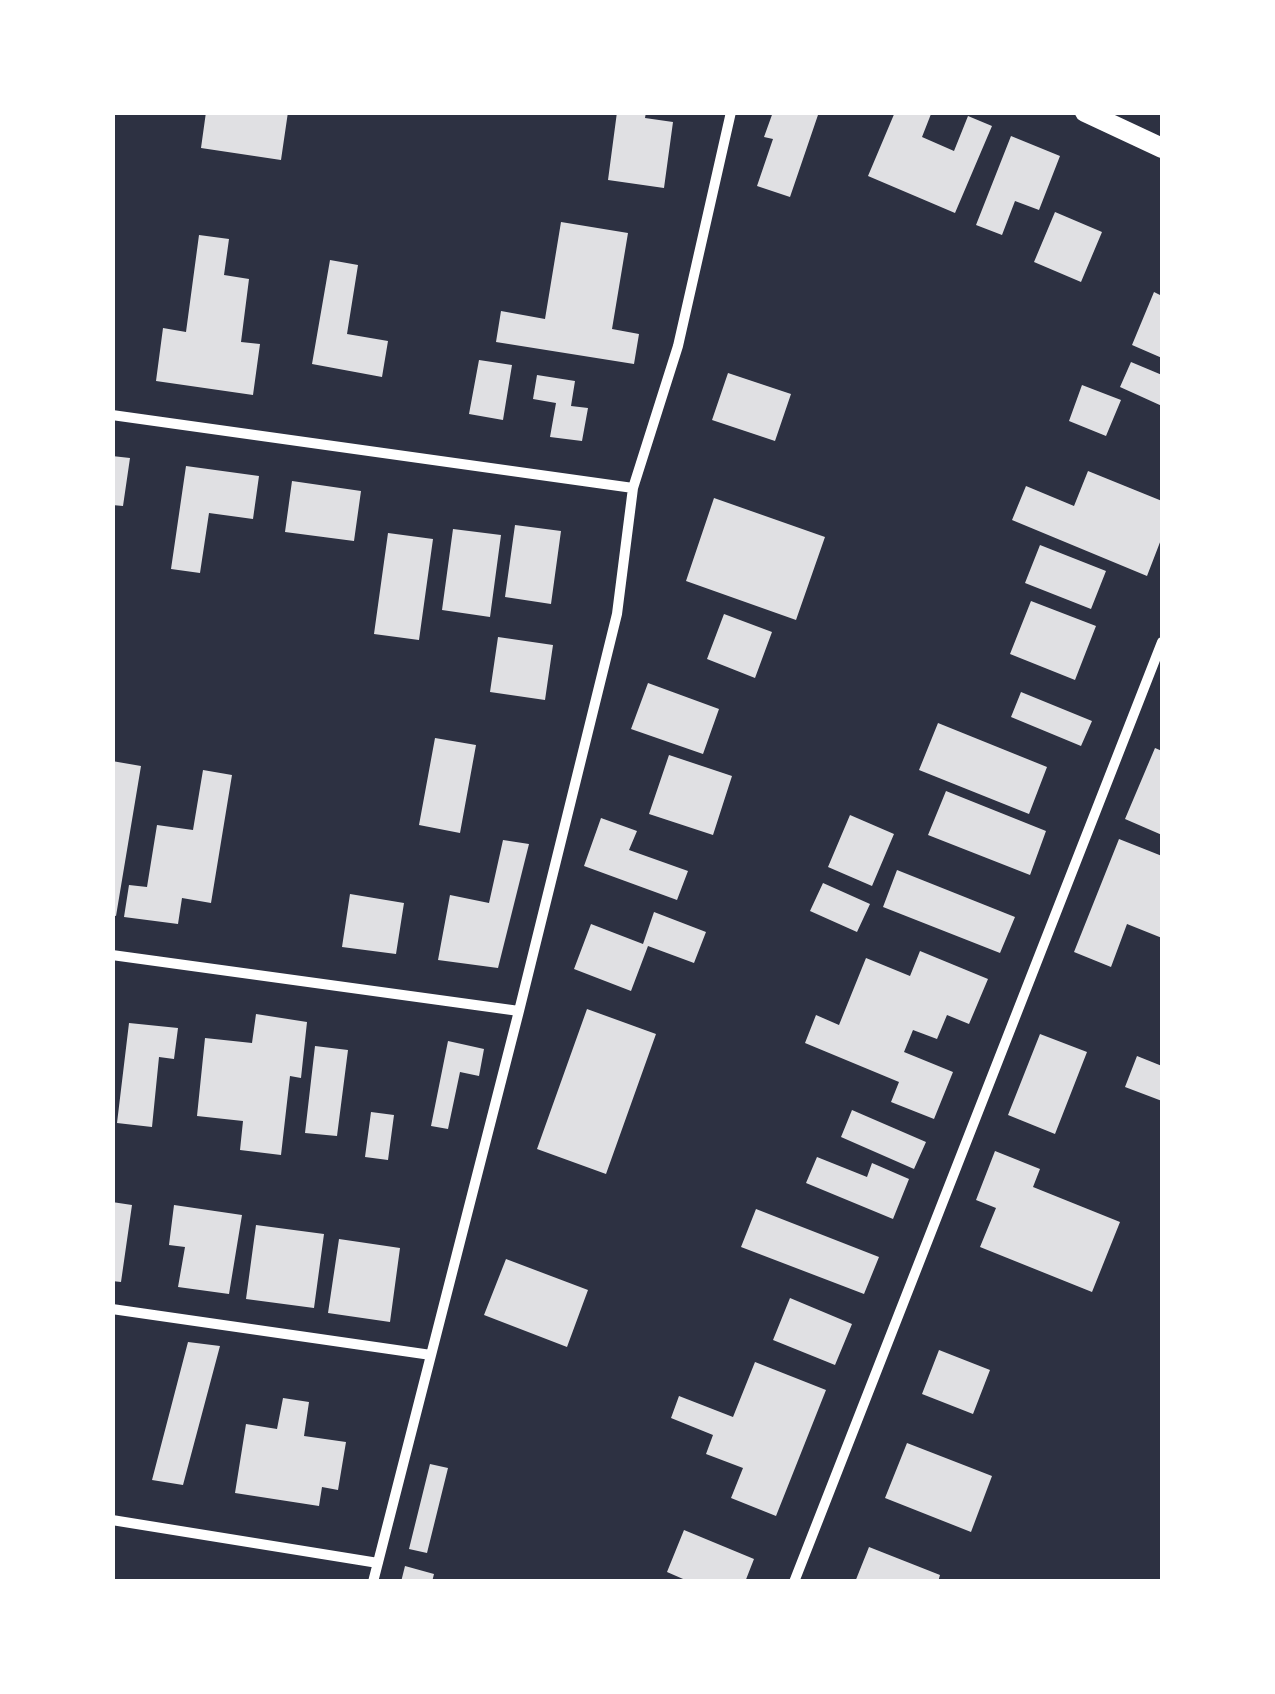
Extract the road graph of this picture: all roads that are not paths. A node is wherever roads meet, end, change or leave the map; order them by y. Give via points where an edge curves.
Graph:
1 (731, 112) edge
2 (1085, 112) edge
3 (1162, 148) edge
4 (112, 415) edge
5 (633, 488) junction
6 (1162, 642) edge
7 (112, 955) edge
8 (520, 1012) junction
9 (112, 1309) edge
10 (431, 1355) junction
11 (112, 1520) edge
12 (378, 1562) junction
13 (374, 1582) edge
14 (794, 1582) edge

1 - 5 street via 678,346
2 - 3 main road
4 - 5 street
5 - 8 street via 617,614
6 - 14 street
7 - 8 street
8 - 10 street
9 - 10 street
10 - 12 street
11 - 12 street
12 - 13 street

